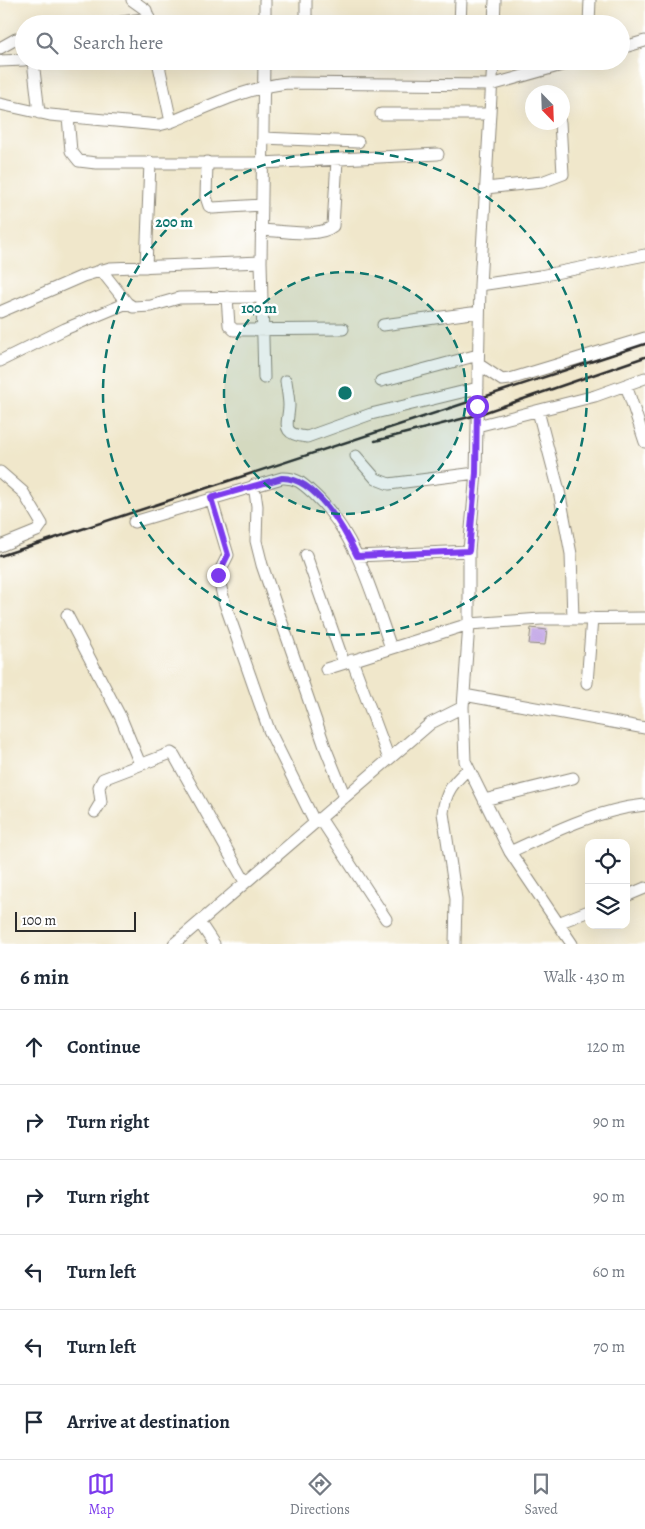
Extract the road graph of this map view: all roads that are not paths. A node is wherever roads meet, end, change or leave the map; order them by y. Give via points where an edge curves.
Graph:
1 (132, 0) edge
2 (265, 0) edge
3 (306, 0) edge
4 (461, 0) edge
5 (495, 0) edge
6 (590, 0) edge
7 (148, 15) edge
8 (264, 15) edge
9 (306, 15) edge
10 (460, 15) edge
11 (494, 15) edge
12 (589, 15) edge
13 (15, 40) edge
14 (645, 41) edge
15 (630, 45) edge
16 (0, 48) edge
17 (15, 60) edge
18 (0, 61) edge
19 (34, 70) edge
20 (160, 70) edge
21 (264, 70) edge
22 (492, 70) edge
23 (544, 70) edge
24 (491, 85) junction
25 (265, 86) junction
26 (0, 104) edge
27 (39, 113) junction
28 (381, 114) dead end
29 (490, 114) junction
30 (68, 117) junction
31 (172, 122) junction
32 (560, 130) edge
33 (263, 138) junction
34 (358, 142) dead end
35 (438, 154) dead end
36 (337, 160) junction
37 (150, 162) junction
38 (207, 162) junction
39 (262, 163) junction
40 (486, 188) junction
41 (262, 205) junction
42 (263, 230) junction
43 (645, 255) edge
44 (261, 262) junction
45 (146, 267) junction
46 (101, 270) junction
47 (480, 284) junction
48 (261, 297) junction
49 (227, 298) junction
50 (127, 303) junction
51 (0, 312) edge
52 (479, 312) junction
53 (383, 326) dead end
54 (262, 329) junction
55 (344, 329) dead end
56 (645, 338) edge
57 (478, 360) junction
58 (0, 361) edge
59 (264, 378) dead end
60 (645, 378) edge
61 (286, 381) dead end
62 (380, 381) dead end
63 (626, 385) junction
64 (478, 388) junction
65 (538, 411) junction
66 (477, 426) junction
67 (645, 442) edge
68 (356, 456) dead end
69 (0, 472) edge
70 (476, 473) junction
71 (254, 485) junction
72 (211, 498) junction
73 (134, 522) dead end
74 (0, 546) edge
75 (469, 551) junction
76 (306, 555) dead end
77 (357, 556) junction
78 (67, 615) dead end
79 (592, 618) junction
80 (645, 618) edge
81 (574, 619) junction
82 (469, 624) junction
83 (391, 648) junction
84 (348, 662) junction
85 (326, 669) dead end
86 (587, 683) dead end
87 (464, 695) junction
88 (463, 707) junction
89 (645, 728) edge
90 (389, 759) junction
91 (140, 764) junction
92 (468, 769) junction
93 (573, 778) dead end
94 (345, 797) junction
95 (484, 800) junction
96 (645, 805) edge
97 (95, 812) dead end
98 (318, 820) junction
99 (510, 852) junction
100 (245, 882) junction
101 (645, 888) edge
102 (630, 894) edge
103 (585, 913) edge
104 (386, 919) dead end
105 (200, 923) junction
106 (558, 924) junction
107 (174, 944) edge
108 (214, 944) edge
109 (454, 944) edge
110 (572, 944) edge

1 - 7 street
2 - 8 street
3 - 9 street
4 - 10 street
5 - 11 street
6 - 12 street
13 - 16 street
14 - 15 street
17 - 18 street
19 - 27 street
20 - 31 street
21 - 25 street
22 - 24 street
23 - 24 street
24 - 25 street via 287,83
24 - 29 street
25 - 31 street
25 - 33 street
26 - 27 street
27 - 30 street
28 - 29 street
29 - 40 street
30 - 31 street via 148,126
30 - 37 street via 71,151 79,161
32 - 40 street via 563,174 553,180
33 - 34 street
33 - 39 street
35 - 36 street
36 - 39 street
36 - 42 street via 333,226 315,233
37 - 38 street
37 - 45 street
38 - 39 street
38 - 41 street via 206,197 209,206
39 - 41 street
40 - 47 street
41 - 42 street
42 - 44 street
43 - 47 street via 540,276
44 - 45 street
44 - 48 street
45 - 46 street
46 - 50 street
46 - 51 street
47 - 52 street
48 - 49 street
48 - 54 street
49 - 50 street via 179,298 141,308
49 - 54 street via 230,328
50 - 58 street
52 - 53 street
52 - 57 street
54 - 55 street
54 - 59 street
56 - 57 street via 510,379 502,380
57 - 62 street
57 - 64 street
60 - 63 street
61 - 64 street via 289,405 286,421 290,433 307,437 372,414
63 - 65 street
63 - 67 street
64 - 66 street
65 - 66 street
65 - 81 street via 571,554
66 - 70 street
68 - 70 street via 376,479 389,484
69 - 74 street via 23,492 42,524 37,531
70 - 75 street
71 - 72 street
71 - 77 street via 282,478 300,481 337,519
71 - 94 street via 259,552
72 - 73 street
72 - 98 street via 228,555 218,575 224,601 269,730
75 - 77 street
75 - 82 street
76 - 84 street
77 - 83 street
78 - 91 street via 121,718
79 - 80 street
79 - 81 street
79 - 86 street
81 - 82 street
82 - 83 street
82 - 87 street
83 - 84 street
84 - 85 street
84 - 90 street
87 - 88 street
87 - 89 street
88 - 90 street via 431,723
88 - 92 street
90 - 94 street
91 - 97 street via 100,782 101,802
91 - 100 street via 167,753 174,756
92 - 95 street
92 - 109 street via 450,787 443,813 456,899
93 - 95 street
94 - 98 street
95 - 99 street
96 - 99 street via 568,824
98 - 100 street
98 - 104 street
99 - 106 street
100 - 105 street
101 - 102 street
103 - 106 street
105 - 107 street
105 - 108 street
106 - 110 street

